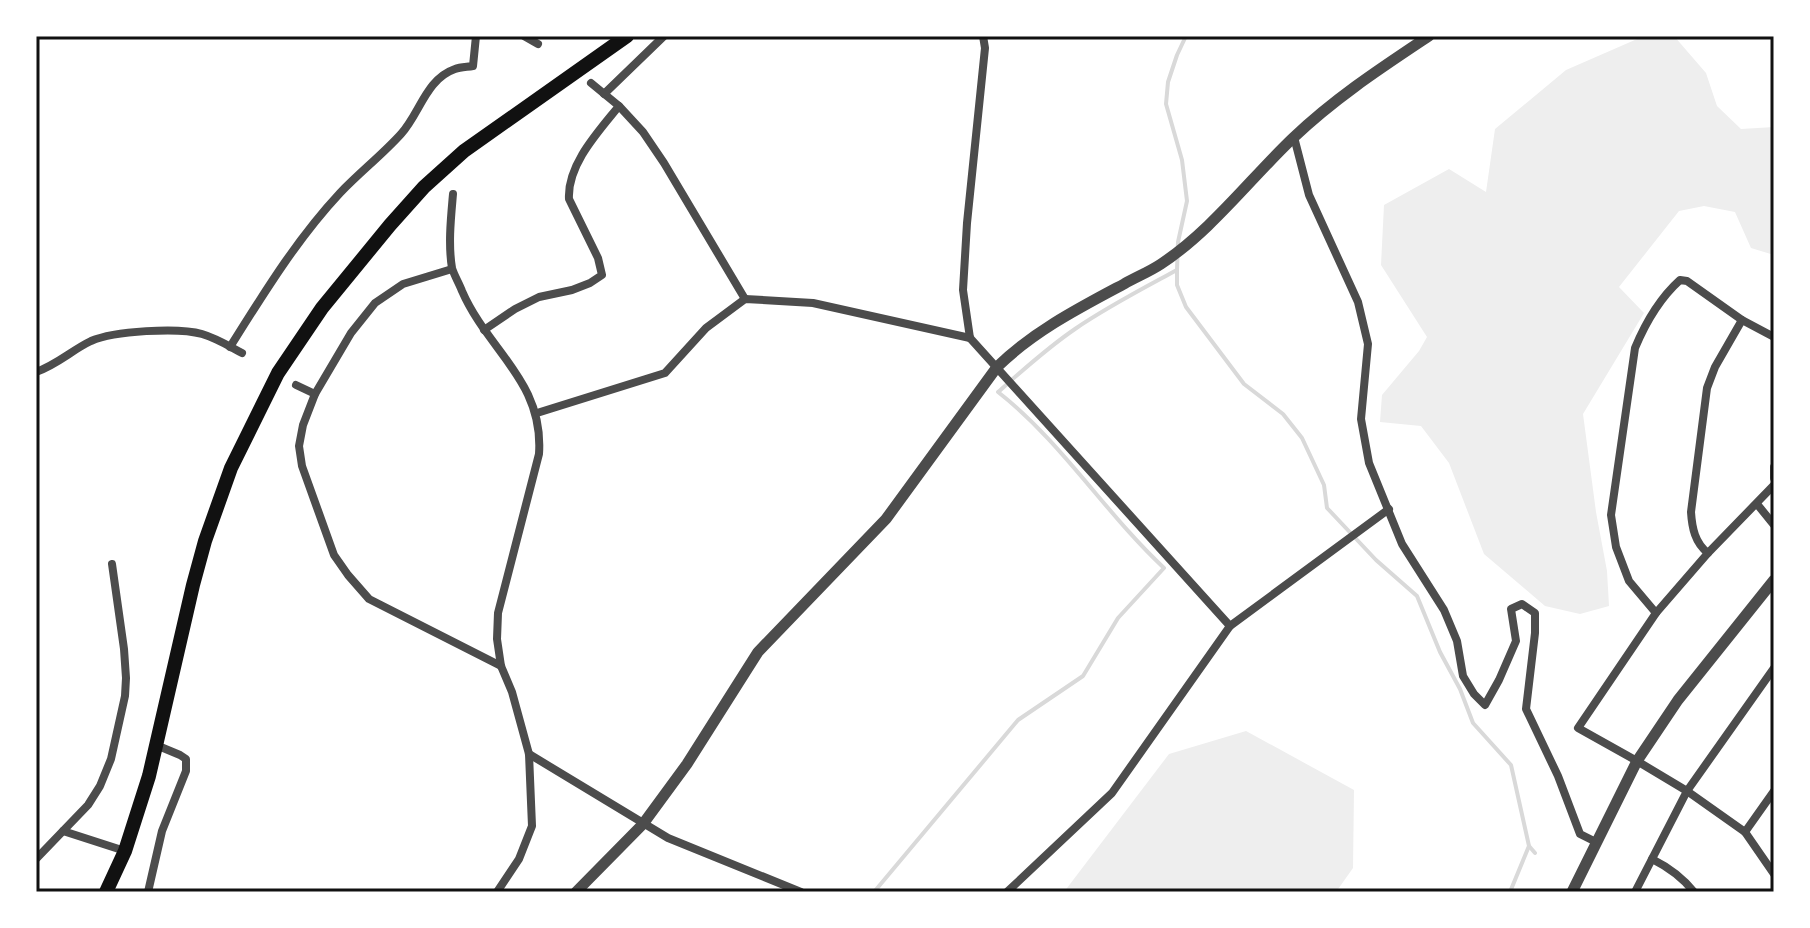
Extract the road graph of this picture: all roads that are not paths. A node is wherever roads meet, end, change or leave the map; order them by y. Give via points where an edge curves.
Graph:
1 (476, 36) edge
2 (524, 36) edge
3 (627, 36) edge
4 (664, 36) edge
5 (983, 36) edge
6 (1429, 36) edge
7 (538, 44) dead end
8 (591, 83) dead end
9 (604, 94) junction
10 (619, 106) junction
11 (1294, 137) junction
12 (453, 194) dead end
13 (452, 269) junction
14 (745, 299) junction
15 (1742, 320) junction
16 (484, 330) junction
17 (1774, 337) edge
18 (970, 338) junction
19 (230, 347) junction
20 (242, 353) dead end
21 (997, 367) junction
22 (36, 372) edge
23 (296, 385) dead end
24 (315, 394) junction
25 (537, 413) junction
26 (1774, 467) edge
27 (1774, 478) edge
28 (1774, 485) edge
29 (1757, 504) junction
30 (1389, 509) junction
31 (1774, 525) edge
32 (1708, 553) junction
33 (112, 564) dead end
34 (1774, 580) edge
35 (1656, 613) junction
36 (1230, 626) junction
37 (501, 666) junction
38 (1774, 668) edge
39 (156, 745) junction
40 (529, 754) junction
41 (1637, 761) junction
42 (1687, 791) junction
43 (1774, 791) edge
44 (643, 824) junction
45 (63, 831) junction
46 (1745, 832) junction
47 (1596, 842) junction
48 (125, 851) junction
49 (36, 859) edge
50 (1652, 859) junction
51 (1774, 874) edge
52 (106, 892) edge
53 (148, 892) edge
54 (497, 892) edge
55 (576, 892) edge
56 (801, 892) edge
57 (1007, 892) edge
58 (1572, 892) edge
59 (1635, 892) edge
60 (1694, 892) edge

1 - 19 street via 473,66 453,69 434,82 402,133 339,194 284,262
2 - 7 street
3 - 39 main road via 464,151 424,187 322,308 278,373 231,468 205,541
4 - 9 street
5 - 18 street via 963,290
6 - 11 street via 1359,82
8 - 9 street
9 - 10 street
10 - 14 street via 664,163
10 - 16 street via 579,161 569,189 602,275 572,290 539,297
11 - 21 street via 1161,264 1050,324
11 - 30 street via 1309,195 1358,302 1368,344 1361,419 1369,463
12 - 13 street
13 - 16 street
13 - 24 street via 403,284 375,303
14 - 18 street via 813,303
14 - 25 street via 706,328 665,373
15 - 17 street
15 - 32 street via 1715,367 1704,403 1691,512 1700,547
15 - 35 street via 1680,280 1635,348 1611,515 1629,581
16 - 25 street via 524,385
18 - 21 street
19 - 20 street
19 - 22 street via 200,333 124,333 90,341
21 - 36 street
21 - 44 street via 886,519 758,652
23 - 24 street
24 - 37 street via 299,446 334,555 369,599
25 - 37 street via 539,454 498,613
26 - 27 street
28 - 29 street
29 - 31 street
29 - 32 street
30 - 36 street
30 - 47 street via 1402,544 1444,610 1463,676 1485,705 1516,641 1511,609 1522,604 1535,613 1526,709 1580,834
32 - 35 street
33 - 45 street via 125,696 100,786
34 - 41 street via 1678,700
35 - 41 street via 1578,728
36 - 57 street via 1112,793
37 - 40 street
38 - 42 street
39 - 48 main road
39 - 53 street via 186,759 186,771 162,831
40 - 44 street
40 - 54 street via 532,826
41 - 42 street
41 - 47 street
42 - 46 street
42 - 50 street
43 - 46 street
44 - 55 street
44 - 56 street
45 - 48 street
45 - 49 street
46 - 51 street
47 - 58 street
48 - 52 main road
50 - 59 street
50 - 60 street

